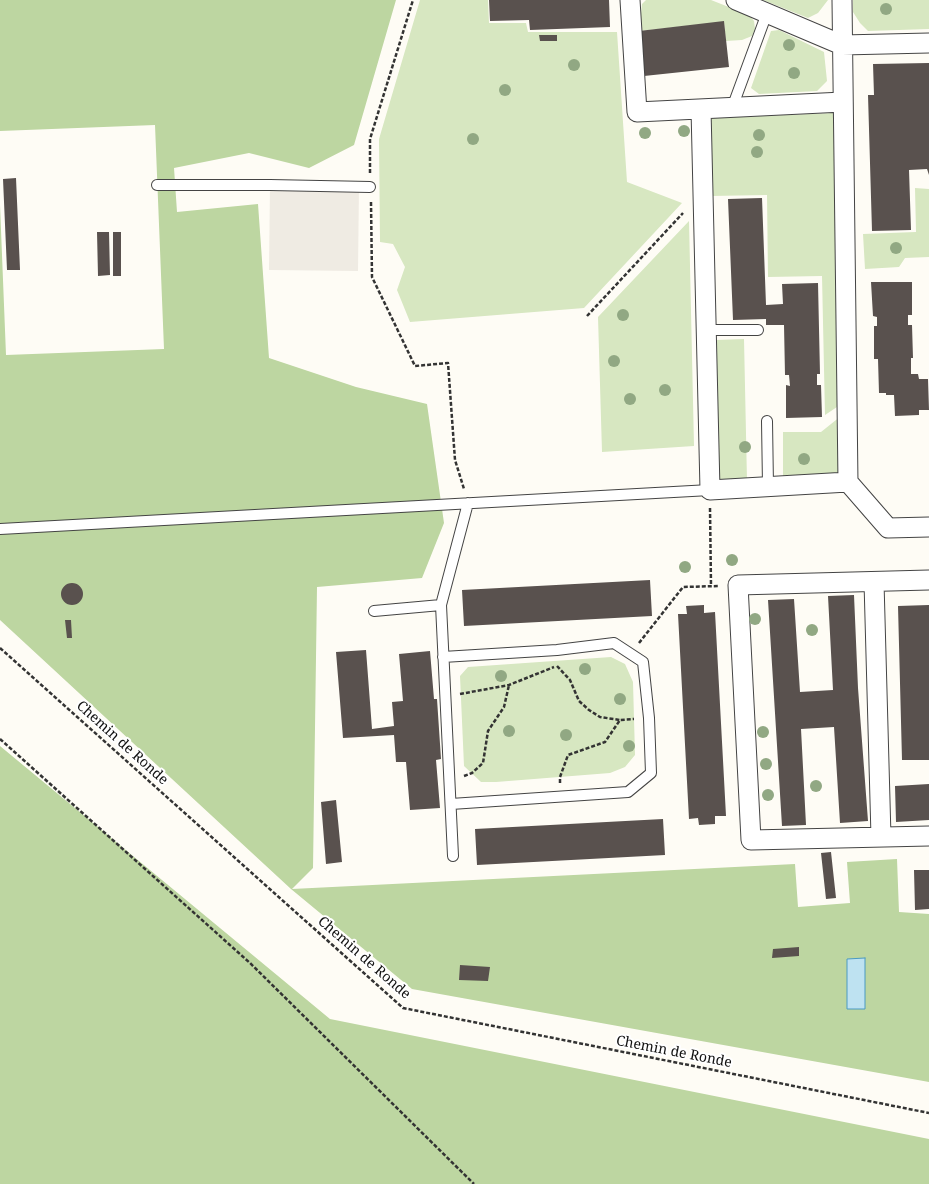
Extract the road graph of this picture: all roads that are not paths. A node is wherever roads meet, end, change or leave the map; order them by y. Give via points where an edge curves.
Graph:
1 (630, 0) edge
2 (736, 0) edge
3 (842, 0) edge
4 (767, 13) junction
5 (929, 43) edge
6 (842, 45) junction
7 (843, 102) junction
8 (732, 108) junction
9 (701, 109) junction
10 (158, 185) dead end
11 (370, 187) road end
12 (706, 330) junction
13 (758, 330) dead end
14 (767, 421) dead end
15 (848, 482) junction
16 (768, 486) junction
17 (710, 490) junction
18 (468, 503) junction
19 (929, 527) edge
20 (0, 529) edge
21 (929, 580) edge
22 (874, 582) junction
23 (441, 605) junction
24 (374, 611) dead end
25 (443, 657) junction
26 (451, 804) junction
27 (929, 836) edge
28 (881, 837) junction
29 (453, 856) dead end

1 - 9 street via 637,112
2 - 4 street
3 - 6 street
4 - 6 street
4 - 8 lane
5 - 6 street
6 - 7 street
7 - 8 street
7 - 15 street
8 - 9 street
9 - 12 street
10 - 11 lane
12 - 13 lane
12 - 17 street
14 - 16 lane
15 - 16 street
15 - 19 street via 888,528
16 - 17 street
17 - 18 lane
18 - 20 lane
18 - 23 lane
21 - 22 street
22 - 28 street
22 - 28 street via 738,585 751,840
23 - 24 lane
23 - 25 lane
25 - 26 lane
25 - 26 lane via 558,650 614,643 643,662 649,718 651,773 628,792
26 - 29 lane
27 - 28 street

